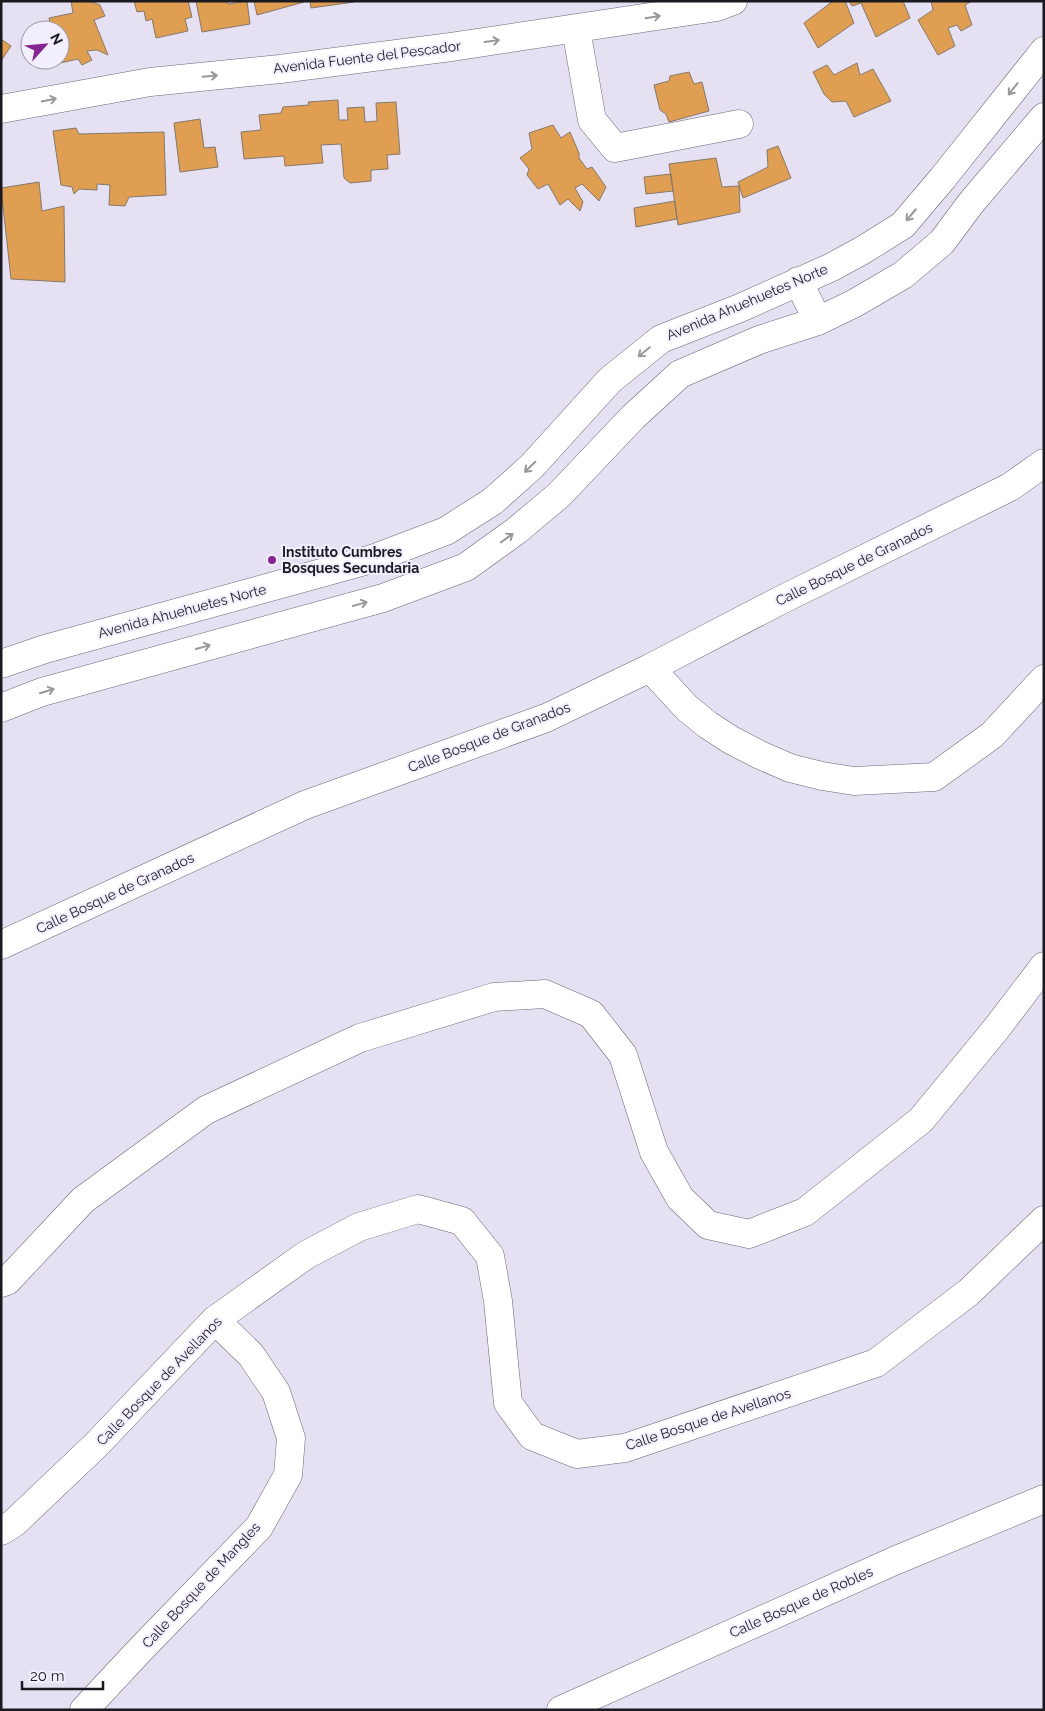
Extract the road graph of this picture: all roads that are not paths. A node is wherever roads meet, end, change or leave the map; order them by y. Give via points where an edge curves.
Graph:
1 (733, 1) edge
2 (576, 28) junction
3 (1044, 51) edge
4 (1, 109) edge
5 (1044, 117) edge
6 (739, 124) dead end
7 (798, 281) junction
8 (818, 321) junction
9 (1044, 463) edge
10 (1, 664) edge
11 (650, 668) junction
12 (1044, 679) edge
13 (1, 708) edge
14 (1, 945) edge
15 (1044, 966) edge
16 (1044, 1220) edge
17 (1, 1284) edge
18 (215, 1320) junction
19 (1044, 1499) edge
20 (1, 1531) edge
21 (84, 1710) edge
22 (560, 1710) edge

2 -> 1 street, Avenida Fuente del Pescador via 717,8
4 -> 2 street, Avenida Fuente del Pescador via 150,82 280,69
2 - 6 street via 592,120 615,148
3 -> 7 street, Avenida Ahuehuetes Norte via 903,225 832,267
5 - 8 street via 942,242 903,275
7 - 8 street
7 -> 10 street, Avenida Ahuehuetes Norte via 661,339 610,380 532,466 499,495 446,531 372,559 45,648
13 -> 8 street via 42,692 382,598 466,567 559,495 632,416 680,374 759,340
9 - 11 street, Calle Bosque de Granados via 1010,488
11 - 12 street via 687,708 731,740 790,768 854,781 934,777 992,735
11 - 14 street, Calle Bosque de Granados via 546,718 305,805
15 - 17 street via 921,1120 805,1212 749,1234 708,1224 680,1198 654,1152 623,1055 592,1014 545,994 494,996 360,1038 206,1110 83,1200
16 - 18 street, Calle Bosque de Avellanos via 968,1292 876,1362 625,1448 577,1454 532,1436 508,1403 490,1256 462,1221 418,1209 359,1227 306,1254
18 - 20 street, Calle Bosque de Avellanos via 96,1445 14,1523
18 - 21 street, Calle Bosque de Mangles via 251,1356 276,1392 291,1438 288,1475 259,1527
19 - 22 street, Calle Bosque de Robles via 894,1561

